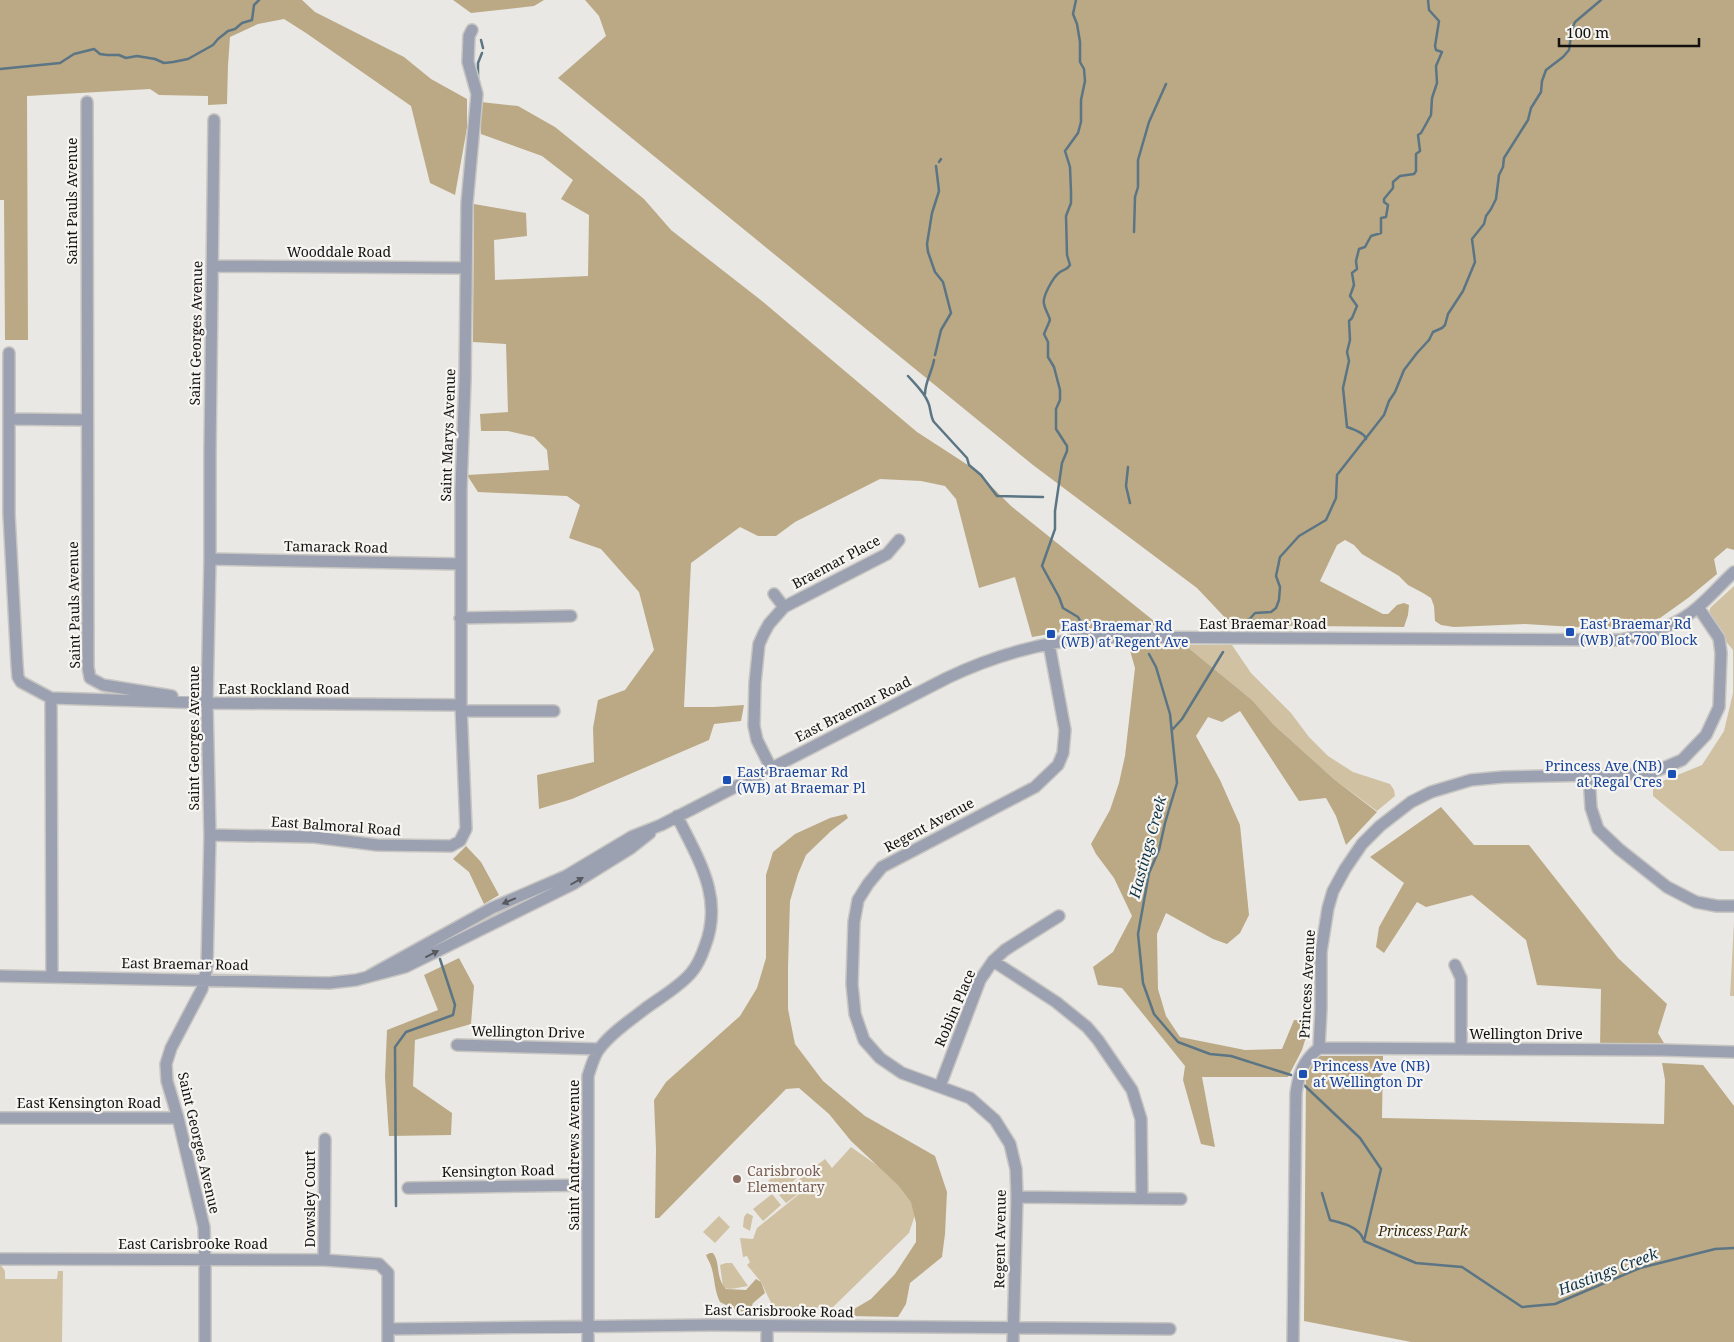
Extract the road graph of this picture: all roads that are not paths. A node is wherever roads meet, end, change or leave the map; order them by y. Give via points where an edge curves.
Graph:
1 (472, 30) dead end
2 (87, 102) dead end
3 (214, 120) dead end
4 (212, 266) junction
5 (466, 268) junction
6 (9, 353) dead end
7 (9, 419) junction
8 (87, 420) junction
9 (899, 540) dead end
10 (210, 559) junction
11 (460, 564) junction
12 (1734, 572) edge
13 (774, 594) dead end
14 (784, 607) junction
15 (1698, 608) junction
16 (571, 616) dead end
17 (460, 618) junction
18 (1049, 644) junction
19 (51, 698) junction
20 (202, 702) junction
21 (461, 708) junction
22 (554, 711) dead end
23 (771, 768) junction
24 (1589, 775) junction
25 (677, 816) junction
26 (210, 835) junction
27 (460, 841) joint
28 (1734, 906) edge
29 (1059, 916) dead end
30 (993, 962) junction
31 (1455, 965) dead end
32 (0, 976) edge
33 (52, 976) junction
34 (205, 979) junction
35 (457, 1045) dead end
36 (1319, 1048) junction
37 (1461, 1048) junction
38 (599, 1049) junction
39 (1734, 1052) edge
40 (940, 1086) junction
41 (0, 1118) edge
42 (178, 1118) junction
43 (325, 1139) dead end
44 (588, 1185) junction
45 (408, 1188) dead end
46 (1017, 1197) junction
47 (1142, 1198) junction
48 (1181, 1199) dead end
49 (0, 1259) edge
50 (205, 1260) junction
51 (324, 1260) junction
52 (588, 1326) junction
53 (767, 1326) junction
54 (1014, 1328) junction
55 (388, 1329) junction
56 (1170, 1329) dead end
57 (205, 1342) edge
58 (388, 1342) edge
59 (588, 1342) edge
60 (766, 1342) edge
61 (1013, 1342) edge
62 (1293, 1342) edge

1 - 5 street, Saint Marys Avenue via 468,62 476,94 467,202
2 - 8 street, Saint Pauls Avenue
3 - 4 street, Saint Georges Avenue
4 - 5 street, Wooddale Road
4 - 10 street, Saint Georges Avenue
5 - 11 street, Saint Marys Avenue
6 - 7 street
7 - 8 street
7 - 19 street, East Rockland Road via 9,514 16,665 21,682
8 - 20 street, Saint Pauls Avenue via 90,678 103,685
9 - 14 street, Braemar Place via 887,554
10 - 11 street, Tamarack Road
10 - 20 street, Saint Georges Avenue
11 - 17 street, Saint Marys Avenue
12 - 15 street, East Braemar Road
13 - 14 street, Braemar Place
14 - 23 street, Braemar Place via 769,624 759,644 755,683 754,726
15 - 18 street, East Braemar Road via 1654,632 1606,641 1100,637
15 - 24 street, Princess Avenue via 1719,638 1721,653 1719,707 1706,736 1682,760 1649,774
16 - 17 street
17 - 21 street, Saint Marys Avenue
18 - 23 street, East Braemar Road via 1007,654 966,669
18 - 40 street, Regent Avenue via 1065,730 1063,753 1058,765 1035,787 882,867 858,900 852,984 855,1014 864,1040 880,1058 902,1073
19 - 20 street, East Rockland Road
19 - 33 street
20 - 21 street, East Rockland Road
20 - 26 street, Saint Georges Avenue
21 - 22 street, East Rockland Road
21 - 27 street, Saint Marys Avenue via 466,824
23 - 25 street, East Braemar Road
24 - 28 street via 1591,808 1598,829 1619,849 1667,887 1696,902
24 - 36 street, Princess Avenue via 1503,777 1471,780 1447,787 1421,797 1380,826 1362,844 1333,891 1328,908 1321,952
25 - 34 street, East Braemar Road via 633,836 566,876 492,908 369,976 329,983
25 - 38 street, Saint Andrews Avenue via 708,884 713,918 710,934 692,972 621,1027
26 - 27 street, East Balmoral Road via 314,837 386,845 451,846
26 - 34 street, Saint Georges Avenue via 208,967
29 - 30 street, Roblin Place via 1010,946
30 - 40 street, Roblin Place via 980,980
30 - 47 street via 1056,1002 1087,1027 1132,1090 1141,1119
31 - 37 street via 1461,978
32 - 33 street, East Braemar Road
33 - 34 street, East Braemar Road
34 - 42 street, Saint Georges Avenue via 166,1064 167,1081
35 - 38 street, Wellington Drive
36 - 37 street, Wellington Drive
36 - 62 street, Princess Avenue via 1309,1056 1299,1074 1296,1093
37 - 39 street, Wellington Drive
38 - 44 street, Saint Andrews Avenue via 588,1076
40 - 46 street, Regent Avenue via 970,1098 995,1120 1010,1144 1016,1169
41 - 42 street, East Kensington Road
42 - 50 street, Saint Georges Avenue via 204,1227
43 - 51 street, Dowsley Court
44 - 45 street, Kensington Road
44 - 52 street, Saint Andrews Avenue
46 - 47 street
46 - 54 street, Regent Avenue
47 - 48 street
49 - 50 street, East Carisbrooke Road
50 - 51 street, East Carisbrooke Road
50 - 57 street, Saint Georges Avenue
51 - 55 street, East Carisbrooke Road via 379,1264 384,1268 388,1273
52 - 53 street, East Carisbrooke Road
52 - 55 street, East Carisbrooke Road
52 - 59 street, Saint Andrews Avenue
53 - 54 street, East Carisbrooke Road
53 - 60 street
54 - 56 street, East Carisbrooke Road
54 - 61 street, Regent Avenue
55 - 58 street

